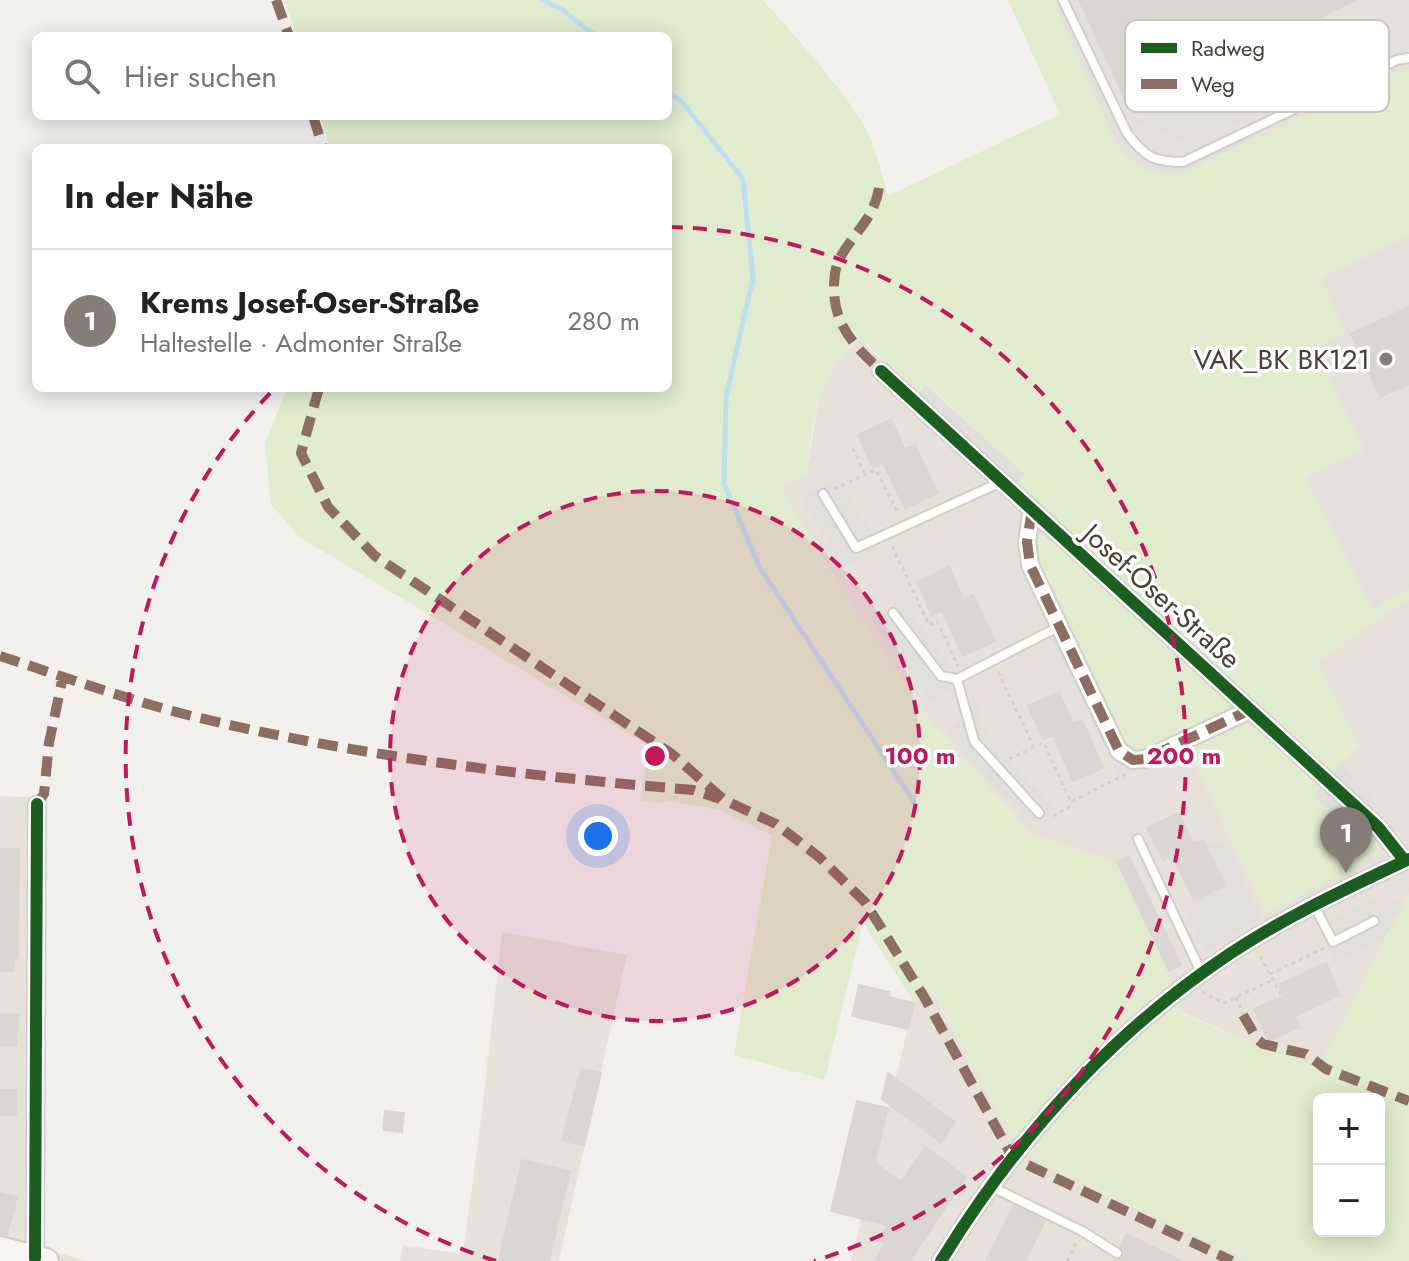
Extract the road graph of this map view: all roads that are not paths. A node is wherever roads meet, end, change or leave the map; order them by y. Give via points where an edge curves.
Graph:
1 (1063, 0) edge
2 (1409, 58) edge
3 (1389, 64) edge
4 (1288, 112) edge
5 (881, 371) dead end
6 (1002, 481) junction
7 (823, 494) road end
8 (1032, 509) junction
9 (893, 613) dead end
10 (1058, 627) junction
11 (960, 678) junction
12 (1250, 710) junction
13 (37, 804) dead end
14 (1039, 813) road end
15 (1138, 839) dead end
16 (1407, 860) edge
17 (1314, 905) junction
18 (1374, 921) dead end
19 (1202, 974) junction
20 (992, 1187) junction
21 (0, 1249) edge
22 (1117, 1253) dead end
23 (40, 1260) edge
24 (941, 1261) edge

1 - 4 lane via 1127,133 1142,152 1161,162 1183,162
2 - 3 lane
5 - 6 street, Josef-Oser-Straße
6 - 7 lane via 856,548
6 - 8 street, Josef-Oser-Straße
8 - 10 street via 1027,554
8 - 12 street, Josef-Oser-Straße
9 - 11 lane via 941,676
10 - 11 lane
10 - 12 street via 1113,743 1133,760
11 - 14 lane via 974,741
12 - 16 street, Josef-Oser-Straße
13 - 23 street
15 - 19 lane
16 - 17 street
17 - 18 lane via 1333,942
17 - 19 street
19 - 20 street via 1093,1065 1051,1108
20 - 22 lane
20 - 24 street
21 - 23 main road

